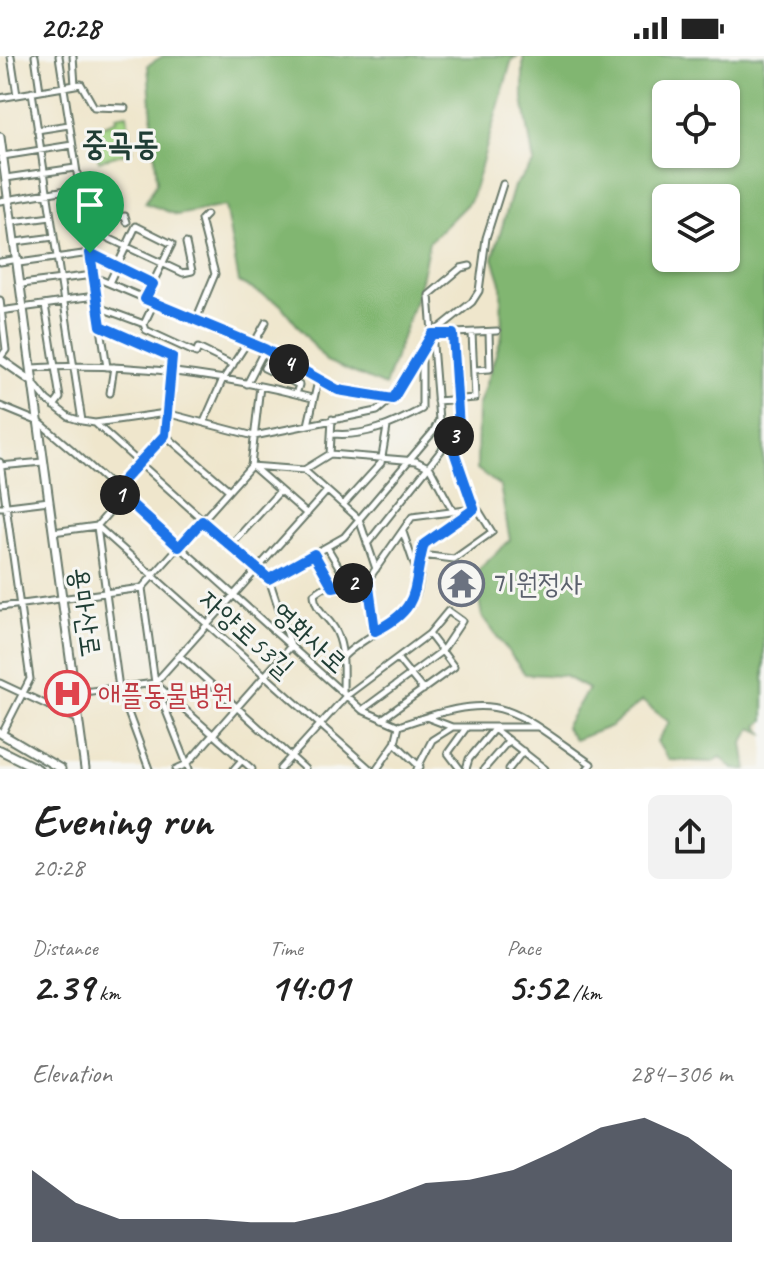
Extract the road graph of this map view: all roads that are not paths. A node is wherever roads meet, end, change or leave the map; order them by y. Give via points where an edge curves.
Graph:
1 (11, 56) edge
2 (35, 56) edge
3 (59, 56) edge
4 (73, 56) edge
5 (75, 85) junction
6 (63, 87) junction
7 (40, 91) junction
8 (32, 92) junction
9 (17, 95) junction
10 (0, 98) edge
11 (125, 108) dead end
12 (69, 125) junction
13 (37, 130) junction
14 (0, 137) edge
15 (72, 145) junction
16 (41, 151) junction
17 (3, 156) junction
18 (75, 168) junction
19 (44, 173) junction
20 (6, 178) junction
21 (503, 184) dead end
22 (79, 188) junction
23 (47, 194) junction
24 (9, 199) junction
25 (0, 201) edge
26 (103, 204) dead end
27 (206, 215) dead end
28 (51, 217) junction
29 (105, 219) junction
30 (13, 222) junction
31 (127, 222) dead end
32 (84, 223) junction
33 (54, 237) junction
34 (16, 242) junction
35 (186, 243) dead end
36 (126, 247) junction
37 (90, 253) junction
38 (57, 258) junction
39 (19, 261) junction
40 (0, 262) edge
41 (161, 263) junction
42 (470, 266) dead end
43 (117, 267) junction
44 (93, 276) junction
45 (60, 279) junction
46 (109, 283) junction
47 (22, 284) junction
48 (153, 284) junction
49 (96, 296) junction
50 (145, 299) junction
51 (0, 300) edge
52 (64, 301) junction
53 (154, 303) junction
54 (45, 305) junction
55 (25, 307) junction
56 (98, 307) junction
57 (1, 311) edge
58 (195, 322) junction
59 (266, 322) dead end
60 (101, 326) junction
61 (145, 327) junction
62 (497, 331) dead end
63 (489, 332) junction
64 (472, 333) junction
65 (432, 334) junction
66 (453, 334) junction
67 (140, 343) junction
68 (250, 344) junction
69 (265, 349) junction
70 (272, 354) junction
71 (417, 357) junction
72 (0, 359) edge
73 (74, 365) junction
74 (233, 365) junction
75 (54, 366) junction
76 (110, 367) junction
77 (32, 368) junction
78 (474, 370) junction
79 (171, 374) junction
80 (222, 381) junction
81 (318, 381) junction
82 (33, 382) junction
83 (247, 384) junction
84 (260, 386) junction
85 (110, 393) dead end
86 (296, 394) junction
87 (312, 398) junction
88 (393, 399) junction
89 (457, 399) junction
90 (437, 401) junction
91 (0, 406) edge
92 (54, 406) junction
93 (166, 413) junction
94 (332, 419) junction
95 (82, 421) junction
96 (39, 422) junction
97 (204, 422) junction
98 (95, 423) junction
99 (308, 425) junction
100 (387, 427) junction
101 (333, 434) junction
102 (165, 435) junction
103 (254, 436) junction
104 (450, 440) junction
105 (330, 454) junction
106 (382, 458) junction
107 (411, 461) junction
108 (44, 462) junction
109 (0, 464) edge
110 (138, 464) junction
111 (251, 466) junction
112 (430, 468) junction
113 (304, 470) junction
114 (115, 489) junction
115 (229, 490) junction
116 (280, 491) junction
117 (327, 491) junction
118 (122, 497) junction
119 (49, 501) junction
120 (343, 505) junction
121 (3, 506) edge
122 (452, 509) junction
123 (474, 509) junction
124 (307, 514) junction
125 (359, 519) junction
126 (202, 521) junction
127 (97, 526) junction
128 (402, 531) junction
129 (53, 532) junction
130 (367, 544) junction
131 (230, 546) junction
132 (179, 547) junction
133 (327, 547) junction
134 (314, 554) junction
135 (421, 555) junction
136 (376, 569) junction
137 (258, 570) junction
138 (153, 576) junction
139 (418, 576) junction
140 (269, 579) junction
141 (368, 580) junction
142 (349, 584) junction
143 (333, 587) junction
144 (142, 588) junction
145 (106, 593) junction
146 (234, 596) junction
147 (62, 599) junction
148 (19, 605) junction
149 (0, 607) edge
150 (208, 625) junction
151 (375, 631) junction
152 (429, 634) junction
153 (291, 646) junction
154 (442, 651) junction
155 (180, 656) junction
156 (343, 657) junction
157 (397, 658) junction
158 (410, 674) junction
159 (265, 675) junction
160 (0, 683) edge
161 (155, 683) junction
162 (119, 688) junction
163 (423, 690) junction
164 (76, 693) junction
165 (344, 694) junction
166 (23, 695) junction
167 (237, 707) junction
168 (362, 710) junction
169 (425, 717) junction
170 (381, 720) junction
171 (80, 721) junction
172 (320, 725) junction
173 (399, 726) junction
174 (452, 727) junction
175 (538, 727) junction
176 (466, 728) junction
177 (494, 729) junction
178 (1, 734) edge
179 (213, 734) junction
180 (509, 740) junction
181 (395, 743) junction
182 (0, 750) edge
183 (523, 751) junction
184 (291, 757) junction
185 (242, 760) junction
186 (188, 767) edge
187 (419, 768) edge
188 (543, 768) edge
189 (38, 769) edge
190 (61, 769) edge
191 (84, 769) edge
192 (149, 769) edge
193 (176, 769) edge
194 (234, 769) edge
195 (252, 769) edge
196 (280, 769) edge
197 (305, 769) edge
198 (370, 769) edge
199 (377, 769) edge
200 (460, 769) edge
201 (466, 769) edge
202 (484, 769) edge
203 (509, 769) edge
204 (587, 769) edge

1 - 9 street
2 - 7 street
3 - 6 street
4 - 5 street
5 - 6 street
5 - 11 street via 83,85 94,107
6 - 7 street
6 - 12 street
7 - 8 street
8 - 9 street
8 - 13 street
9 - 10 street
12 - 13 street
12 - 15 street
13 - 16 street
14 - 17 main road, 용마산로
15 - 16 street
15 - 18 street
16 - 17 street
16 - 19 street
17 - 20 main road, 용마산로
18 - 19 street
18 - 22 street
19 - 20 street
19 - 23 street
20 - 24 main road, 용마산로
21 - 65 street via 486,238 479,291
22 - 23 street
22 - 32 street
23 - 24 street
23 - 28 street
24 - 25 street
24 - 30 main road, 용마산로
26 - 29 street
27 - 58 street via 201,220 215,274
28 - 30 street
28 - 33 street
29 - 31 street via 125,216
29 - 32 street
29 - 36 street via 108,238
30 - 34 main road, 용마산로
32 - 37 street
33 - 34 street
33 - 38 street
34 - 39 main road, 용마산로
35 - 41 street via 192,271 183,273
36 - 41 street
36 - 41 street via 136,226 172,244
36 - 43 street
37 - 38 street
37 - 43 street
37 - 44 street
38 - 39 street
38 - 45 street
39 - 40 street
39 - 47 main road, 용마산로
41 - 48 street
42 - 65 street via 429,295
43 - 46 street
43 - 48 street
44 - 45 street
44 - 46 street
44 - 49 street
45 - 47 street
45 - 52 street
46 - 50 street
47 - 55 main road, 용마산로
48 - 50 street
49 - 52 street
49 - 56 street
50 - 53 street
51 - 57 street
52 - 54 street
52 - 73 street
53 - 58 street
53 - 61 street
54 - 55 street
54 - 75 street
55 - 57 street
55 - 77 main road, 용마산로
56 - 60 street
56 - 61 street
57 - 72 street via 6,350
58 - 68 street
59 - 68 street
60 - 67 street
60 - 76 street
61 - 67 street
61 - 74 street
62 - 63 street
63 - 64 street
63 - 78 street via 490,369
64 - 66 street
64 - 78 street
65 - 66 street
65 - 71 street
65 - 90 street
66 - 89 street
67 - 79 street via 172,357
68 - 69 street
68 - 74 street
69 - 70 street
69 - 83 street
70 - 81 street
70 - 86 street via 264,368 299,385
71 - 88 street
71 - 100 street via 422,361 422,409
72 - 82 main road
73 - 75 street
73 - 76 street
73 - 95 street
74 - 80 street
75 - 77 street
75 - 92 street via 60,398
76 - 79 street
76 - 85 street
77 - 82 main road, 용마산로
78 - 89 street via 475,398
79 - 80 street
79 - 93 street
80 - 83 street
80 - 97 street
81 - 87 street
81 - 88 street via 338,390
82 - 92 street
82 - 96 main road, 용마산로
83 - 84 street
84 - 86 street
84 - 103 street
86 - 87 street
87 - 99 street
88 - 94 street via 365,416
89 - 90 street
89 - 104 street via 459,428
90 - 107 street via 439,420
91 - 96 street, 영화사로
92 - 95 street
93 - 97 street
93 - 98 street
93 - 102 street
94 - 99 street
94 - 101 street
95 - 98 street
96 - 108 main road, 용마산로
96 - 114 street, 영화사로
97 - 103 street
98 - 110 street
99 - 103 street
100 - 101 street via 349,436
100 - 106 street
101 - 105 street
102 - 110 street
102 - 115 street
103 - 111 street
104 - 112 street
104 - 123 street
105 - 106 street
105 - 113 street
106 - 107 street
106 - 120 street
107 - 112 street
107 - 125 street
108 - 109 street
108 - 119 main road, 용마산로
109 - 121 street
110 - 114 street
110 - 126 street
111 - 113 street
111 - 115 street
111 - 116 street
112 - 122 street
112 - 130 street
113 - 117 street
114 - 118 street, 영화사로
115 - 126 street
116 - 124 street
116 - 131 street
117 - 120 street
117 - 124 street
118 - 127 street
118 - 132 street, 영화사로
119 - 121 street
119 - 129 main road, 용마산로
120 - 125 street
121 - 148 street
122 - 123 street
122 - 128 street via 412,517
123 - 135 street via 424,544
123 - 135 street via 492,532 454,559
124 - 137 street
125 - 130 street
125 - 133 street
126 - 131 street
126 - 132 street
127 - 129 street
127 - 138 street, 자양로53길
127 - 145 street
128 - 136 street
128 - 139 street
129 - 147 main road, 용마산로
130 - 136 street
131 - 137 street
132 - 138 street
132 - 146 street, 영화사로
133 - 134 street
133 - 142 street
134 - 140 street
134 - 143 street
135 - 139 street
136 - 141 street
137 - 140 street
137 - 146 street
138 - 144 street
138 - 150 street, 자양로53길
139 - 151 street via 417,593 406,609
140 - 153 street
141 - 142 street
141 - 151 street
142 - 143 street
143 - 156 street via 314,594 315,606 338,635
144 - 145 street
144 - 161 street
145 - 147 street
145 - 162 street
146 - 150 street
146 - 153 street, 영화사로
147 - 148 street
147 - 164 main road, 용마산로
148 - 149 street
148 - 166 street via 30,679
150 - 155 street
150 - 159 street, 자양로53길
151 - 156 street
152 - 154 street
152 - 154 street via 448,611 462,624
152 - 157 street
153 - 159 street
153 - 165 street, 영화사로
154 - 158 street
154 - 163 street via 454,667
155 - 161 street
155 - 167 street
156 - 165 street
157 - 158 street
157 - 165 street
158 - 163 street
158 - 168 street
159 - 167 street
159 - 172 street, 자양로53길
160 - 166 street
161 - 162 street
161 - 179 street
161 - 186 street
162 - 164 street
162 - 192 street
163 - 170 street
164 - 171 main road, 용마산로
165 - 168 street, 영화사로
165 - 172 street
166 - 171 street
166 - 178 street
167 - 179 street
167 - 184 street
168 - 170 street, 영화사로
169 - 173 street
169 - 174 street
169 - 175 street via 490,704
170 - 173 street, 영화사로
171 - 191 main road, 용마산로
172 - 184 street
172 - 198 street, 자양로53길
173 - 181 street
174 - 176 street
174 - 187 street via 432,740
175 - 177 street
175 - 204 street via 591,764
176 - 177 street
176 - 200 street via 448,753
177 - 180 street
177 - 201 street
178 - 190 main road
179 - 185 street
179 - 186 street
180 - 183 street
180 - 202 street
181 - 187 street
181 - 199 street
182 - 189 main road
183 - 188 street
183 - 203 street
184 - 196 street
184 - 197 street
185 - 194 street
185 - 195 street
186 - 193 street

